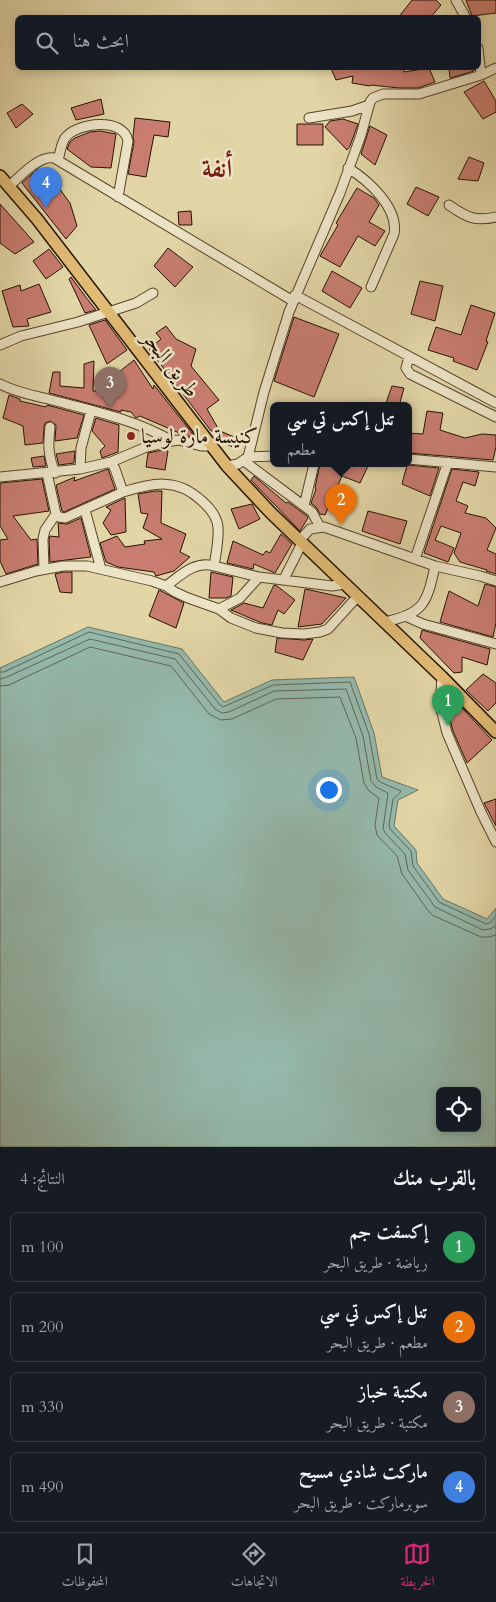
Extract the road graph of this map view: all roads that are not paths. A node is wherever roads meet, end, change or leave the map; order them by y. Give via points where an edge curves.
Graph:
1 (456, 0) edge
2 (464, 15) edge
3 (496, 68) edge
4 (480, 70) edge
5 (481, 75) junction
6 (369, 105) junction
7 (309, 118) dead end
8 (58, 160) junction
9 (348, 168) junction
10 (0, 176) edge
11 (9, 186) junction
12 (118, 197) junction
13 (449, 205) dead end
14 (496, 217) edge
15 (370, 287) dead end
16 (153, 293) dead end
17 (294, 298) junction
18 (108, 312) junction
19 (0, 345) edge
20 (409, 357) junction
21 (0, 384) edge
22 (496, 404) edge
23 (91, 411) junction
24 (496, 417) edge
25 (50, 428) dead end
26 (172, 441) junction
27 (210, 446) junction
28 (270, 456) edge
29 (246, 459) junction
30 (412, 459) edge
31 (111, 462) junction
32 (448, 462) junction
33 (227, 466) junction
34 (313, 467) edge
35 (496, 467) edge
36 (80, 469) junction
37 (51, 473) junction
38 (0, 477) edge
39 (123, 492) junction
40 (304, 506) junction
41 (85, 510) junction
42 (56, 514) junction
43 (320, 527) junction
44 (301, 541) junction
45 (415, 559) junction
46 (214, 566) junction
47 (435, 566) junction
48 (44, 569) junction
49 (101, 569) junction
50 (259, 577) junction
51 (284, 579) junction
52 (496, 581) edge
53 (0, 582) edge
54 (345, 584) junction
55 (166, 586) junction
56 (358, 596) junction
57 (219, 609) junction
58 (406, 616) junction
59 (384, 622) junction
60 (496, 644) edge
61 (442, 677) junction
62 (496, 732) edge
63 (496, 842) edge

1 - 2 street
3 - 5 street
4 - 5 street
5 - 6 street via 419,94 383,94 373,98
6 - 7 street
6 - 9 street
8 - 11 street via 40,161
8 - 12 street
8 - 12 street via 64,140 76,130 105,125 120,129 128,141
9 - 15 street via 378,192 395,225
9 - 17 street
10 - 11 main road, طريق البحر
11 - 18 main road, طريق البحر
12 - 17 street
13 - 14 street via 471,218
16 - 18 street via 136,303
17 - 20 street
17 - 29 street
18 - 19 street
18 - 27 main road, طريق البحر
20 - 22 street
20 - 24 street via 406,368 410,374
21 - 23 street via 21,393
23 - 26 street via 146,427
23 - 36 street via 81,448
25 - 37 street
26 - 27 street
26 - 31 street
27 - 33 main road, طريق البحر
28 - 29 street
29 - 33 street
29 - 40 street
30 - 32 street
31 - 36 street
31 - 39 street
32 - 35 street
32 - 45 street
33 - 44 main road, طريق البحر
34 - 40 street
36 - 37 street
37 - 38 street
37 - 42 street
39 - 41 street
39 - 46 street via 170,484 187,490 204,502 218,528
40 - 43 street via 312,512
41 - 42 street via 65,518
41 - 49 street
42 - 48 street via 43,539
43 - 44 street via 308,530
43 - 45 street
44 - 51 street
44 - 54 main road, طريق البحر
45 - 47 street
46 - 50 street
46 - 55 street via 193,567
47 - 52 street
47 - 58 street via 427,599
48 - 49 street via 81,565
48 - 53 street
49 - 55 street
50 - 51 street
50 - 57 street via 240,598
51 - 54 street via 332,586
54 - 56 main road, طريق البحر
55 - 57 street
56 - 57 street via 328,629 304,634 256,628 231,618
56 - 59 main road, طريق البحر
58 - 59 street
58 - 60 street via 423,624
59 - 61 main road, طريق البحر
61 - 62 main road, طريق البحر
61 - 63 street via 440,705 447,733

